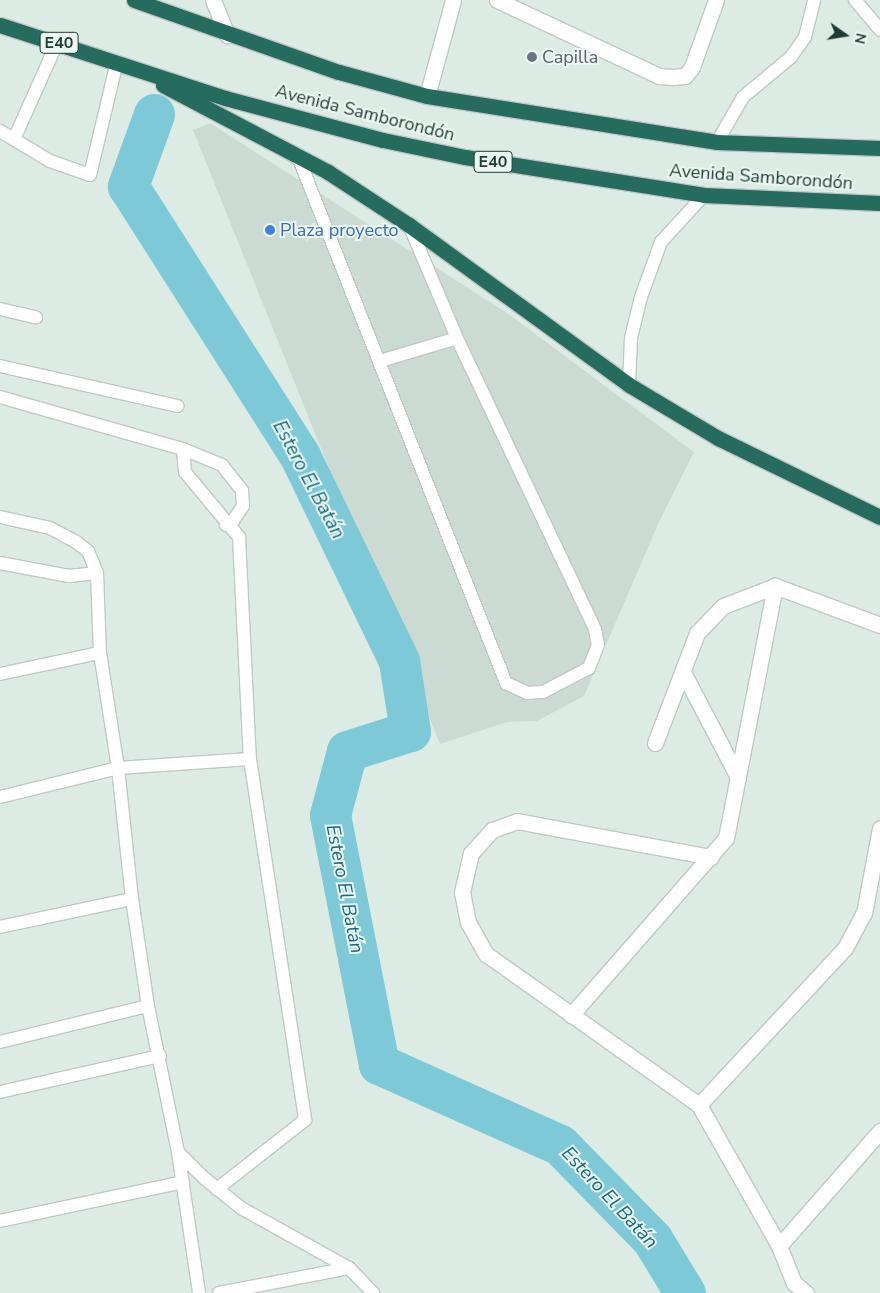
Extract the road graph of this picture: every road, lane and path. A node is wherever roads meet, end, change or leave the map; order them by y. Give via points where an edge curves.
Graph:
1 (134, 0) edge
2 (212, 0) edge
3 (453, 0) edge
4 (497, 0) edge
5 (716, 0) edge
6 (814, 0) edge
7 (856, 0) edge
8 (0, 25) edge
9 (880, 30) edge
10 (227, 35) junction
11 (57, 43) junction
12 (118, 62) junction
13 (427, 96) junction
14 (0, 131) edge
15 (15, 137) junction
16 (717, 142) junction
17 (880, 148) edge
18 (297, 154) junction
19 (704, 195) junction
20 (880, 203) edge
21 (409, 225) junction
22 (0, 309) edge
23 (36, 317) dead end
24 (457, 338) junction
25 (380, 361) junction
26 (0, 366) edge
27 (629, 385) junction
28 (0, 396) edge
29 (178, 406) dead end
30 (183, 449) junction
31 (880, 516) edge
32 (0, 517) edge
33 (226, 524) junction
34 (0, 563) edge
35 (97, 573) junction
36 (775, 586) junction
37 (880, 625) edge
38 (100, 653) junction
39 (683, 672) junction
40 (0, 674) edge
41 (655, 743) dead end
42 (250, 760) junction
43 (118, 768) junction
44 (738, 777) junction
45 (0, 797) edge
46 (880, 828) edge
47 (710, 857) junction
48 (132, 899) junction
49 (0, 927) edge
50 (148, 1006) junction
51 (570, 1016) junction
52 (0, 1042) edge
53 (160, 1056) junction
54 (0, 1092) edge
55 (700, 1105) junction
56 (880, 1132) edge
57 (178, 1152) junction
58 (183, 1182) junction
59 (217, 1188) junction
60 (0, 1221) edge
61 (779, 1246) junction
62 (349, 1268) junction
63 (199, 1293) edge
64 (218, 1293) edge
65 (373, 1293) edge
66 (806, 1293) edge

1 - 10 highway, Avenida Samborondón
2 - 10 street
3 - 13 street
4 - 5 street via 659,76 672,77 685,76 692,67
6 - 16 lane via 805,37 791,57 743,96
7 - 9 lane
8 - 11 highway, Avenida Samborondón / E40
10 - 13 highway, Avenida Samborondón via 339,72
11 - 12 highway, Avenida Samborondón / E40
11 - 15 lane
12 - 15 lane via 90,176 50,160
12 - 18 highway
12 - 19 highway, Avenida Samborondón / E40 via 225,98 383,140 474,159
13 - 16 highway, Avenida Samborondón
14 - 15 lane
16 - 17 highway, Avenida Samborondón
18 - 21 highway
18 - 25 lane
19 - 20 highway, Avenida Samborondón / E40
19 - 27 lane via 661,242 635,322
21 - 24 lane
21 - 27 highway
22 - 23 lane
24 - 25 lane
24 - 25 lane via 595,629 598,645 589,668 543,692 527,693 506,683
26 - 29 lane
27 - 31 highway via 718,438
28 - 30 lane
30 - 33 lane via 185,472
30 - 33 lane via 222,464 242,491 243,506 233,521
32 - 35 lane via 50,528 76,542 88,551
33 - 42 lane via 239,537
34 - 35 lane via 69,576
35 - 38 lane
36 - 37 street
36 - 39 street via 723,606 698,632
36 - 44 street
38 - 40 lane
38 - 43 lane
39 - 41 street
39 - 44 street
42 - 43 lane
42 - 59 lane via 305,1120
43 - 45 lane
43 - 48 lane
44 - 47 street via 726,838
46 - 55 street via 864,913 845,948
47 - 51 street
47 - 51 street via 517,821 492,830 472,853 462,892 468,922 486,954
48 - 49 lane
48 - 50 lane
50 - 52 lane
50 - 53 lane
51 - 55 street
53 - 54 lane
53 - 57 lane
55 - 61 street
56 - 61 street
57 - 58 lane
57 - 59 lane
58 - 60 lane
58 - 63 lane
59 - 62 lane via 282,1232
61 - 66 street via 794,1283
62 - 64 lane
62 - 65 lane

